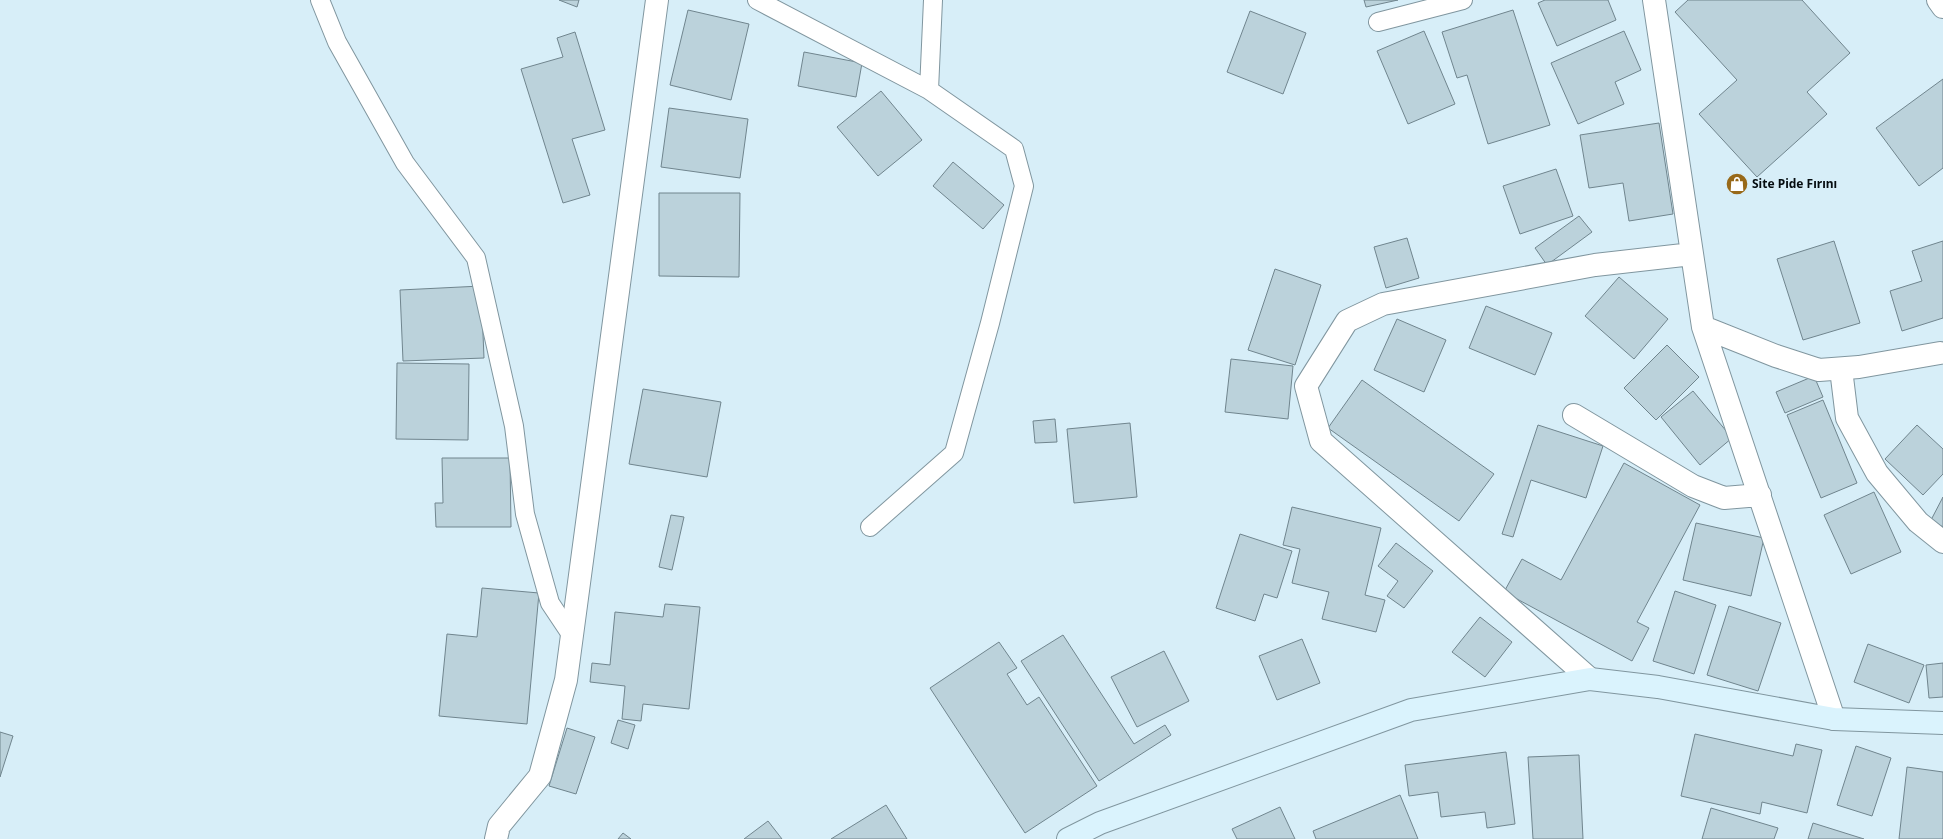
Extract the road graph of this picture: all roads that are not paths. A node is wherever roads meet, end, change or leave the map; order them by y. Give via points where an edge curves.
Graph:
1 (320, 0) edge
2 (657, 0) edge
3 (757, 0) edge
4 (933, 0) edge
5 (1463, 0) edge
6 (1654, 0) edge
7 (1938, 0) edge
8 (1943, 7) edge
9 (1378, 22) dead end
10 (929, 90) junction
11 (1692, 254) junction
12 (1703, 327) junction
13 (1940, 353) dead end
14 (1841, 369) junction
15 (1574, 415) dead end
16 (1760, 495) junction
17 (870, 527) dead end
18 (1943, 542) edge
19 (572, 636) junction
20 (1590, 679) junction
21 (1834, 718) junction
22 (1943, 723) edge
23 (496, 839) edge
24 (1068, 839) edge

1 - 19 lane via 337,42 405,162 476,258 514,426 525,514 550,603
2 - 19 street
3 - 10 lane
4 - 10 lane
5 - 9 lane
6 - 11 street
7 - 8 street
10 - 17 lane via 1014,149 1024,186 954,453
11 - 12 street
11 - 20 street via 1595,264 1383,304 1347,321 1306,386 1321,441
12 - 14 street via 1819,370
12 - 16 street
13 - 14 street
14 - 18 street via 1847,418 1877,473 1918,522
15 - 16 street via 1693,486 1724,498
16 - 21 street
19 - 23 street via 566,680 540,776 499,826
20 - 21 main road via 1658,687
20 - 24 main road via 1411,710 1100,823
21 - 22 main road

